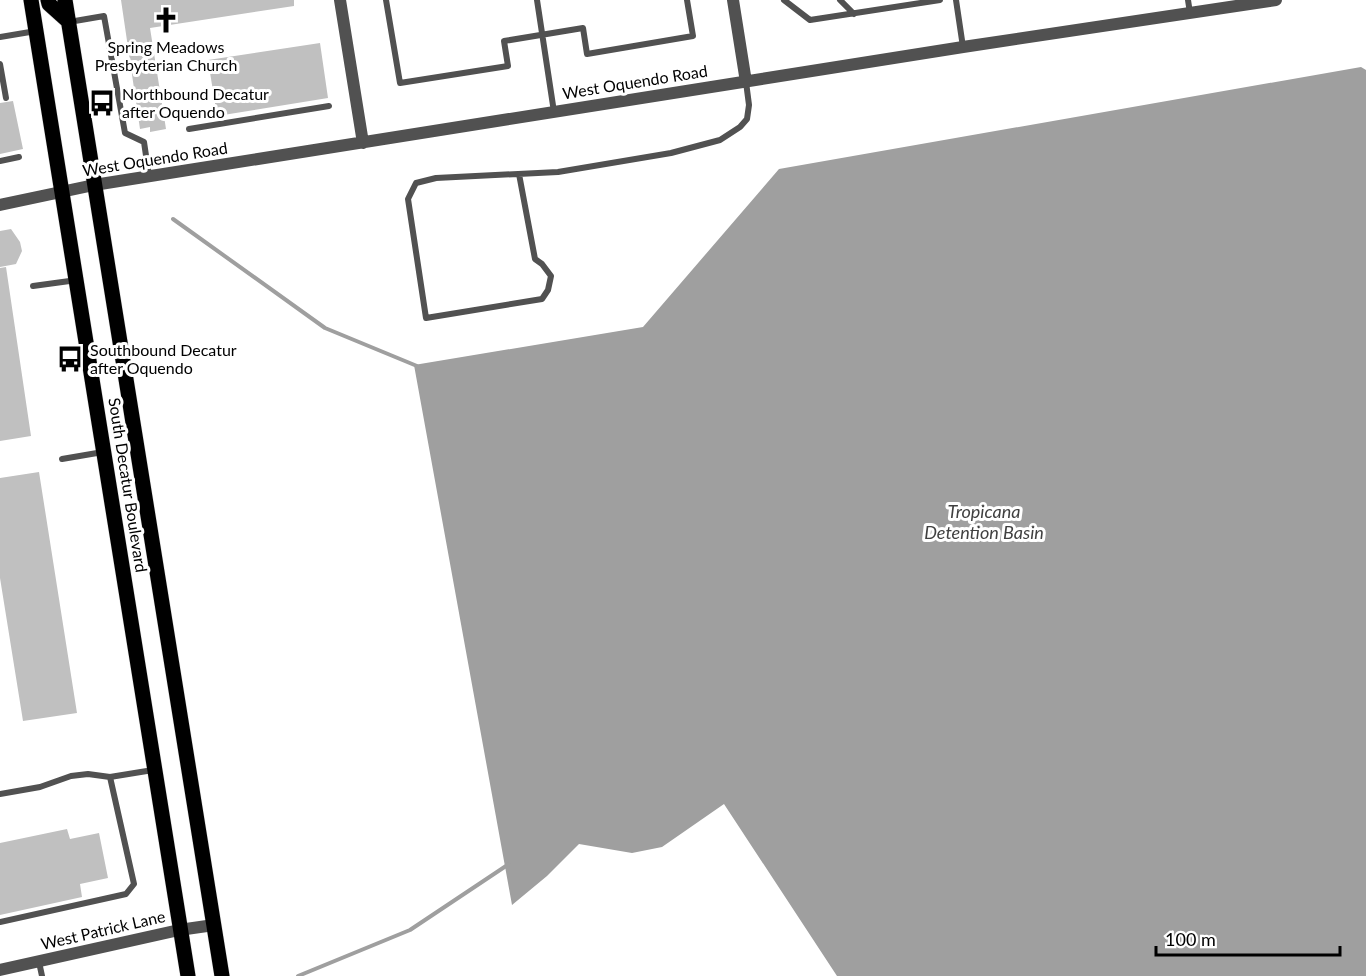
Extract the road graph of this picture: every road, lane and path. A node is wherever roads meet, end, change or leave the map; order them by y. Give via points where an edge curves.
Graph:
1 (31, 0) edge
2 (48, 0) edge
3 (66, 0) edge
4 (340, 0) edge
5 (386, 0) edge
6 (537, 0) edge
7 (687, 0) edge
8 (733, 0) edge
9 (784, 0) edge
10 (840, 0) edge
11 (940, 0) edge
12 (956, 0) edge
13 (1188, 0) edge
14 (1276, 0) edge
15 (1190, 13) junction
16 (854, 14) junction
17 (69, 22) junction
18 (36, 31) junction
19 (543, 35) junction
20 (0, 38) edge
21 (963, 47) junction
22 (0, 64) edge
23 (746, 82) junction
24 (6, 98) dead end
25 (329, 106) dead end
26 (554, 112) junction
27 (189, 129) dead end
28 (363, 143) junction
29 (19, 157) dead end
30 (0, 161) edge
31 (519, 174) junction
32 (149, 177) junction
33 (94, 185) junction
34 (62, 192) junction
35 (0, 206) edge
36 (77, 280) junction
37 (33, 286) dead end
38 (105, 451) junction
39 (62, 459) dead end
40 (154, 770) junction
41 (110, 777) junction
42 (0, 794) edge
43 (0, 922) edge
44 (214, 925) junction
45 (179, 930) junction
46 (39, 961) junction
47 (0, 970) edge
48 (42, 976) edge
49 (188, 976) edge
50 (222, 976) edge

1 - 18 main road, South Decatur Boulevard
2 - 17 main road
3 - 17 main road, South Decatur Boulevard
4 - 28 street
5 - 19 lane via 400,83 508,66 504,41
6 - 19 lane
7 - 19 lane via 693,36 587,54 583,28
8 - 23 street
9 - 16 lane via 810,20
10 - 16 lane
11 - 16 lane
12 - 21 lane
13 - 15 lane
14 - 15 street, West Oquendo Road
15 - 21 street, West Oquendo Road
17 - 32 lane via 104,16 125,133 144,142
17 - 33 main road, South Decatur Boulevard
18 - 20 lane
18 - 34 main road, South Decatur Boulevard
19 - 26 lane
21 - 23 street, West Oquendo Road
22 - 24 lane
23 - 26 street, West Oquendo Road
23 - 31 lane via 747,119 720,140 592,167
25 - 27 lane
26 - 28 street, West Oquendo Road
28 - 32 street, West Oquendo Road
29 - 30 lane
31 - 31 lane via 436,178 416,183 408,199 426,318 542,299 548,290 551,276 535,259
32 - 33 street, West Oquendo Road
33 - 34 street, West Oquendo Road
33 - 44 main road, South Decatur Boulevard
34 - 35 street, West Oquendo Road
34 - 36 main road, South Decatur Boulevard
36 - 37 lane
36 - 38 main road, South Decatur Boulevard
38 - 39 lane
38 - 40 main road, South Decatur Boulevard
40 - 41 lane
40 - 45 main road, South Decatur Boulevard
41 - 42 lane via 71,776 40,787
41 - 43 lane via 134,884 126,894
44 - 45 street, West Patrick Lane
44 - 50 main road, South Decatur Boulevard
45 - 46 street, West Patrick Lane
45 - 49 main road, South Decatur Boulevard
46 - 47 street, West Patrick Lane
46 - 48 lane

